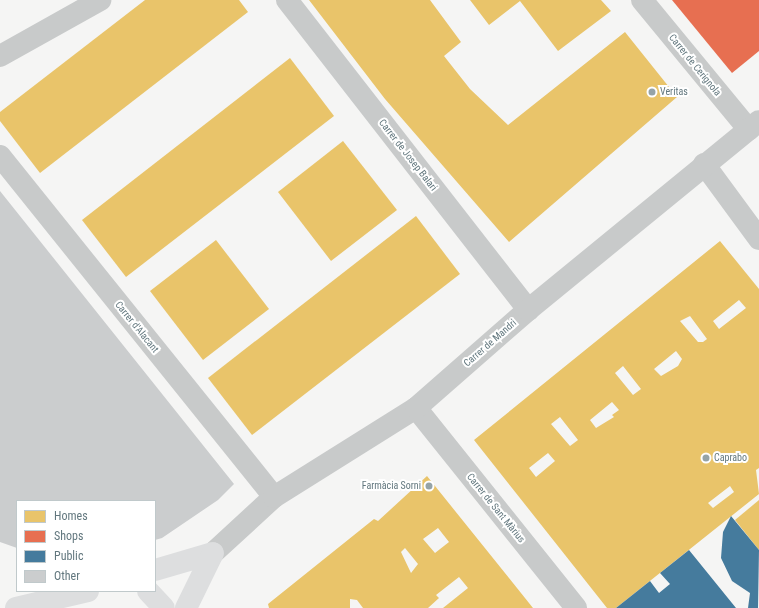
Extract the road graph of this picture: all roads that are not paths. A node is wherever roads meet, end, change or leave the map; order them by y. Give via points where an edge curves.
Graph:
1 (100, 0) edge
2 (287, 0) edge
3 (642, 0) edge
4 (0, 56) edge
5 (754, 125) edge
6 (0, 156) edge
7 (704, 164) junction
8 (759, 239) edge
9 (528, 310) junction
10 (416, 408) junction
11 (274, 497) junction
12 (213, 553) junction
13 (156, 570) edge
14 (84, 592) edge
15 (149, 592) edge
16 (16, 608) edge
17 (164, 608) edge
18 (186, 608) edge
19 (576, 608) edge

1 - 4 street
2 - 9 street, Carrer de Josep Balari
3 - 5 street, Carrer de Cerignola
5 - 7 street, Carrer de Mandri
6 - 11 street, Carrer d'Alacant
7 - 8 street
7 - 9 street, Carrer de Mandri
9 - 10 street, Carrer de Mandri
10 - 11 street, Carrer de Mandri
10 - 19 street, Carrer de Sant Màrius
11 - 12 street, Carrer de Mandri
12 - 13 main road
12 - 18 main road
14 - 16 main road
15 - 17 main road

